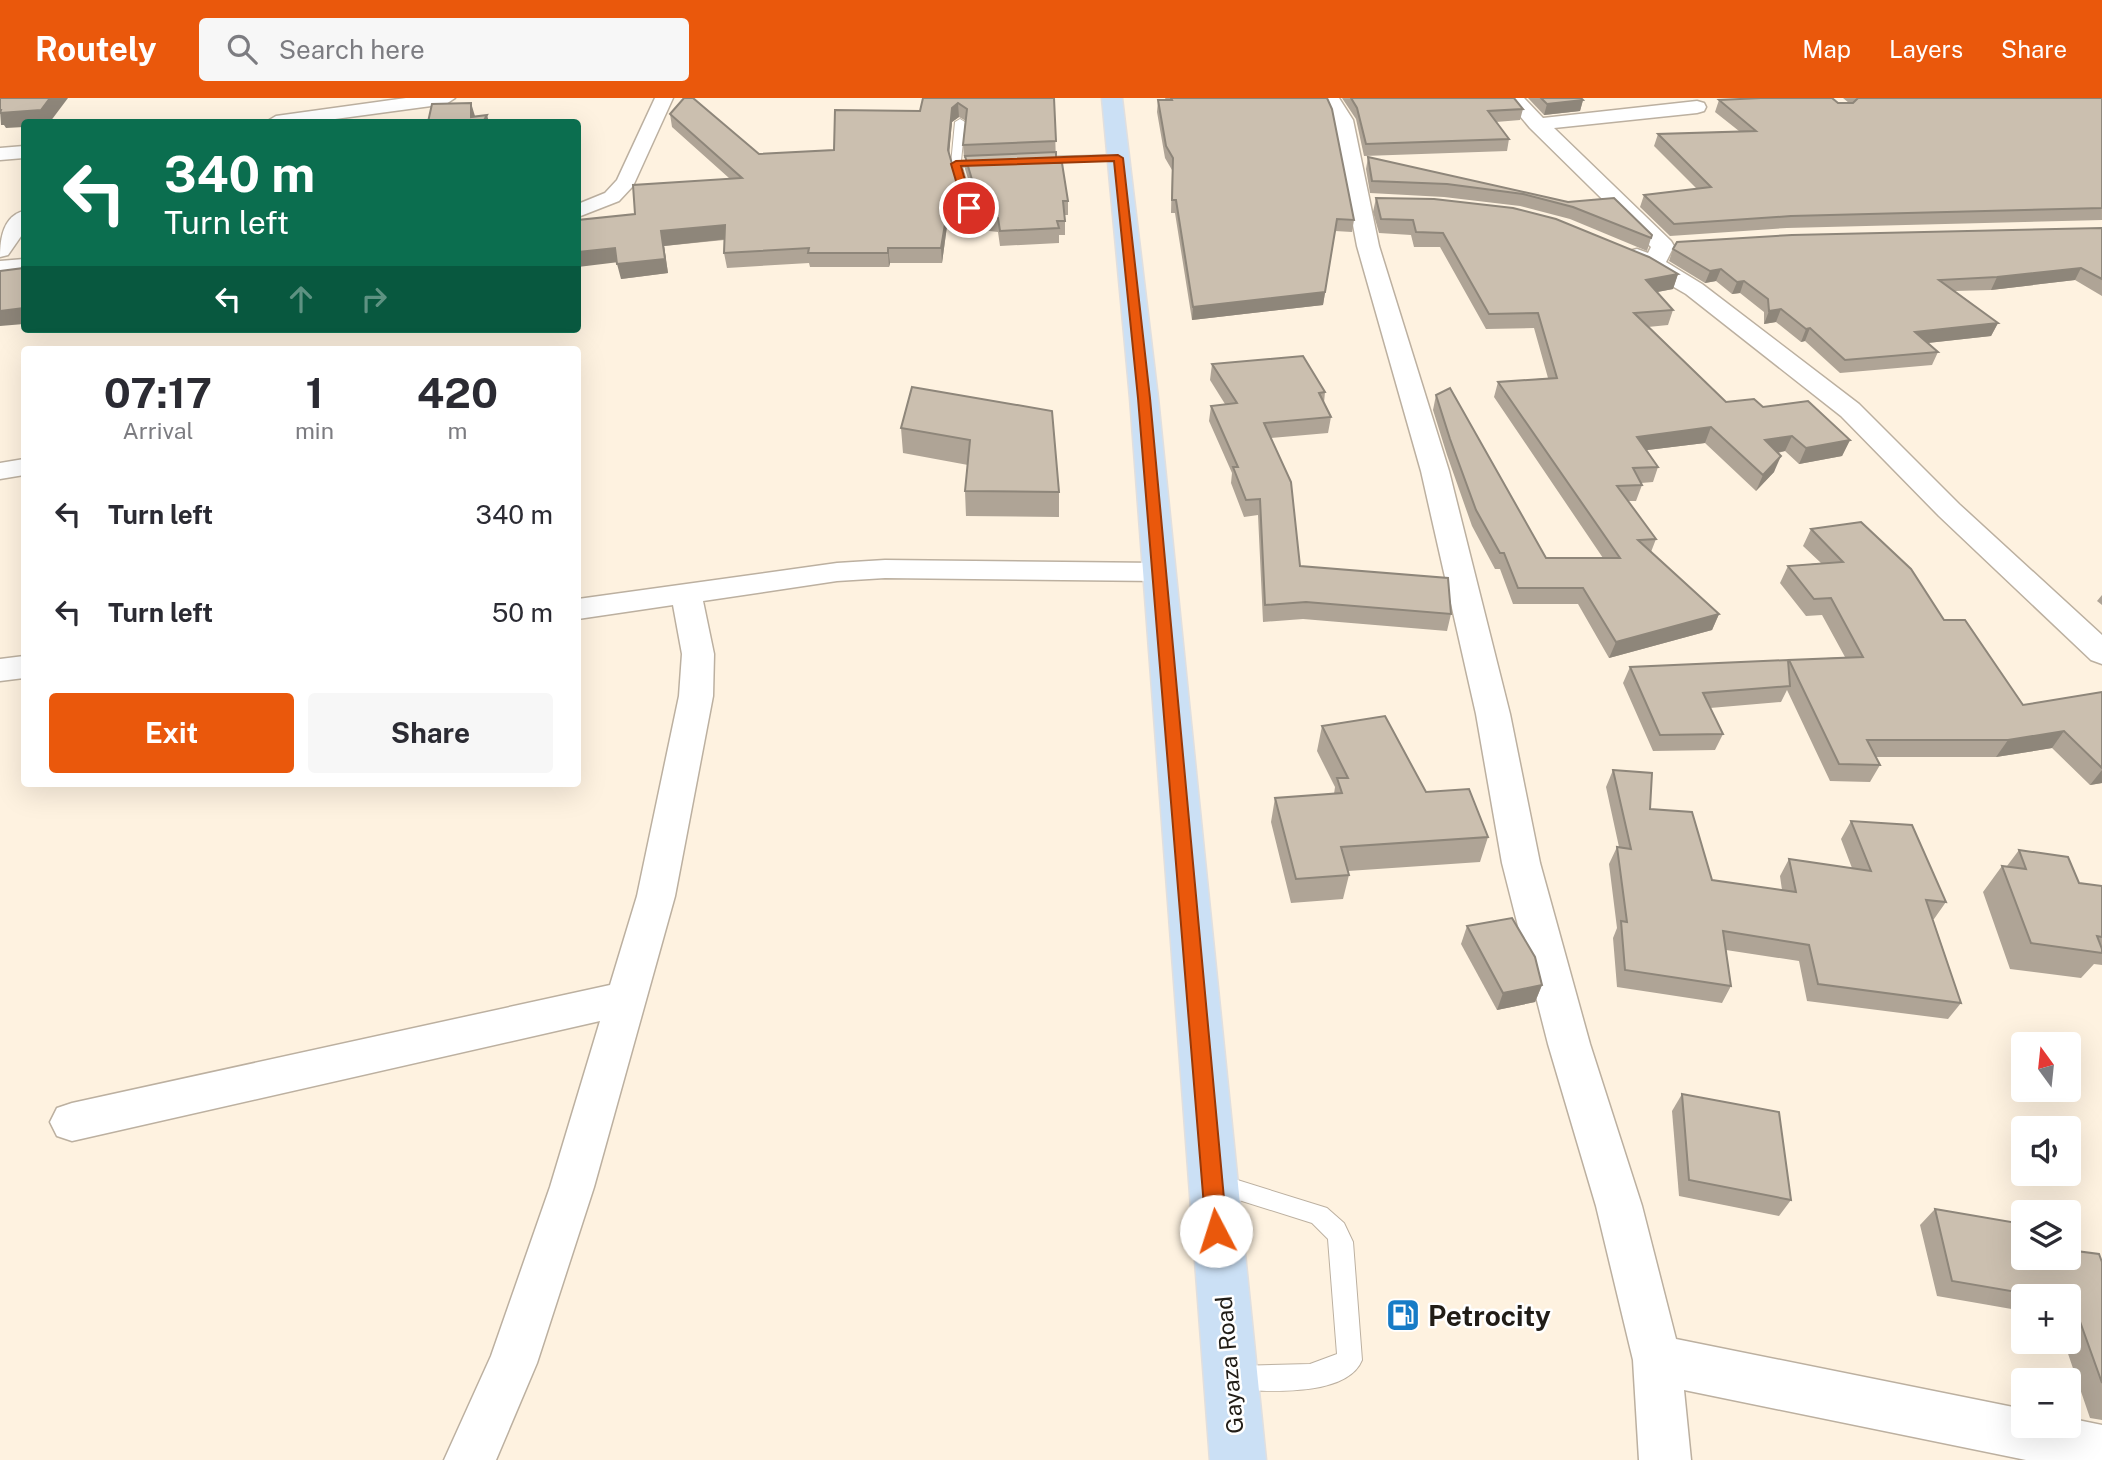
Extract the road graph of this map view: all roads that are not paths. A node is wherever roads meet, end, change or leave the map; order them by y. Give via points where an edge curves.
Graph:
1 (446, 98) edge
2 (664, 98) edge
3 (1112, 98) edge
4 (1330, 98) edge
5 (1514, 98) edge
6 (1697, 107) dead end
7 (296, 119) edge
8 (960, 122) edge
9 (1537, 124) junction
10 (21, 152) edge
11 (0, 154) edge
12 (1118, 158) junction
13 (1027, 161) edge
14 (1000, 162) edge
15 (956, 164) junction
16 (969, 208) edge
17 (581, 210) edge
18 (21, 220) edge
19 (1690, 244) edge
20 (1609, 245) edge
21 (0, 250) edge
22 (1659, 255) junction
23 (21, 266) edge
24 (0, 268) edge
25 (21, 468) edge
26 (0, 471) edge
27 (1159, 572) junction
28 (686, 595) junction
29 (581, 609) edge
30 (2102, 653) edge
31 (21, 667) edge
32 (0, 670) edge
33 (628, 998) junction
34 (72, 1122) dead end
35 (1212, 1182) junction
36 (1657, 1360) junction
37 (1230, 1378) junction
38 (2102, 1450) edge
39 (470, 1460) edge
40 (1238, 1460) edge
41 (1665, 1460) edge

1 - 7 street
2 - 17 street via 626,182 612,197
3 - 12 main road, Gayaza Road
4 - 36 street via 1343,120 1370,202 1493,714 1524,876 1569,1045 1619,1206
5 - 9 street
6 - 9 street
8 - 15 lane
9 - 22 street via 1596,177
10 - 11 street
12 - 13 lane
12 - 27 main road, Gayaza Road
14 - 15 lane
15 - 16 lane
18 - 21 street
19 - 22 street
20 - 22 street
22 - 30 street via 1693,289 1850,410
23 - 24 street
25 - 26 street
27 - 28 street via 886,569
27 - 35 main road, Gayaza Road
28 - 29 street
28 - 33 street via 698,654 696,696 656,896
31 - 32 street
33 - 34 street
33 - 39 street via 513,1363
35 - 37 main road, Gayaza Road
35 - 37 lane via 1319,1215 1336,1230 1341,1242 1350,1360 1336,1372 1314,1377
36 - 38 street
36 - 41 street
37 - 40 main road, Gayaza Road

